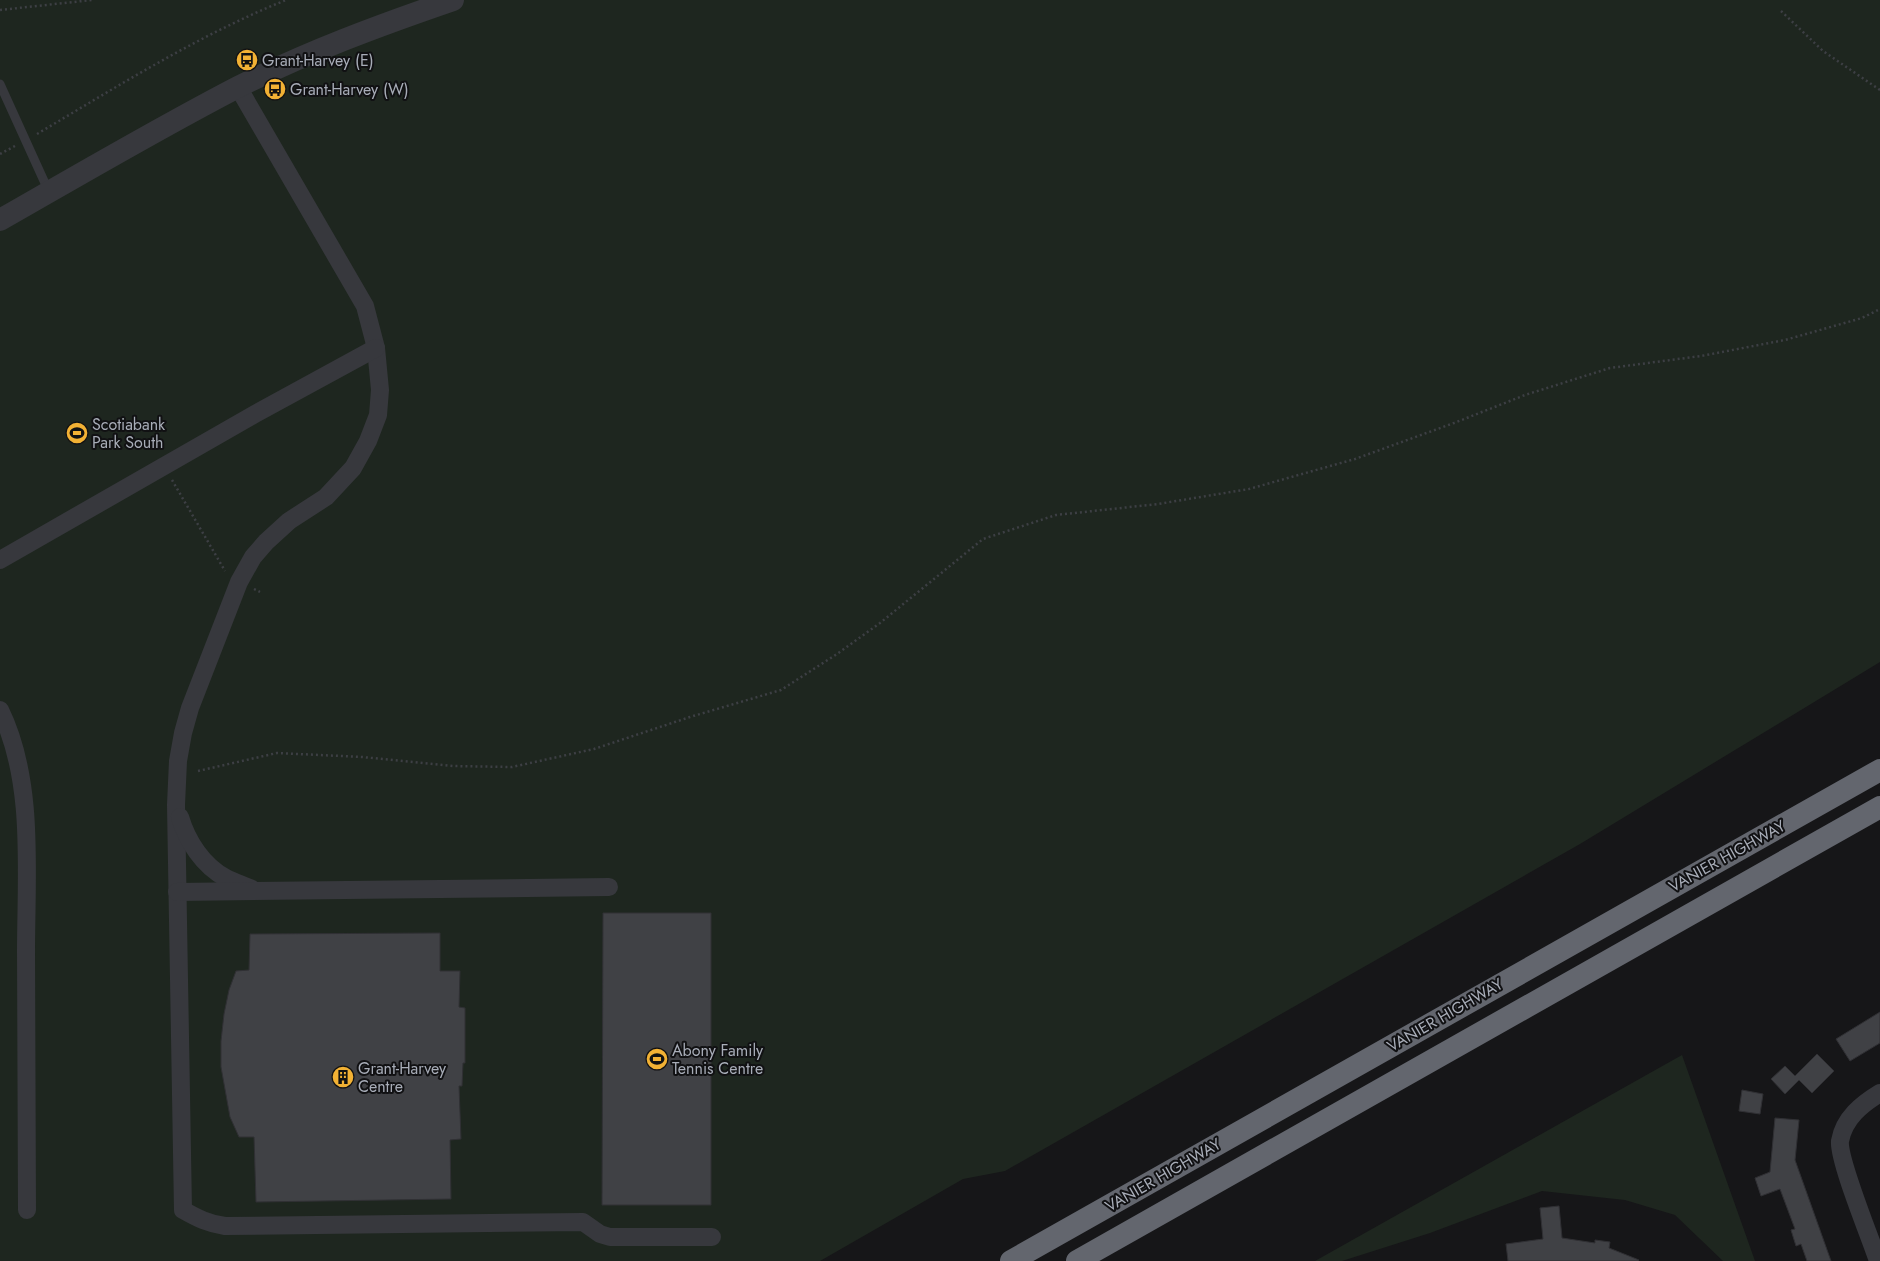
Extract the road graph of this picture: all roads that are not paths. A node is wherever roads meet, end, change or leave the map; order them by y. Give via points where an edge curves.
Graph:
1 (453, 0) edge
2 (0, 84) edge
3 (238, 87) junction
4 (49, 192) junction
5 (0, 220) edge
6 (376, 348) junction
7 (0, 560) edge
8 (0, 710) edge
9 (1880, 770) edge
10 (176, 805) junction
11 (1880, 807) edge
12 (609, 887) dead end
13 (178, 892) junction
14 (258, 892) junction
15 (1880, 1093) edge
16 (27, 1210) dead end
17 (712, 1237) dead end
18 (1011, 1261) edge
19 (1077, 1261) edge
20 (1878, 1261) edge

1 - 3 street via 352,36
2 - 4 lane
3 - 4 street
3 - 6 street via 365,306
4 - 5 street
6 - 7 street
6 - 10 street via 380,390 378,414 368,441 352,468 326,498 289,521 266,542 253,557 239,582 190,708 178,761
8 - 16 street via 7,724 21,774 26,838
9 - 18 highway, VANIER HIGHWAY
10 - 13 street
10 - 14 street via 191,844 206,862 225,877
11 - 19 highway, VANIER HIGHWAY
12 - 14 street
13 - 14 street
13 - 17 street via 183,1210 202,1221 225,1226 583,1222 600,1234 610,1237
15 - 20 street via 1863,1103 1848,1120 1840,1142 1845,1167

